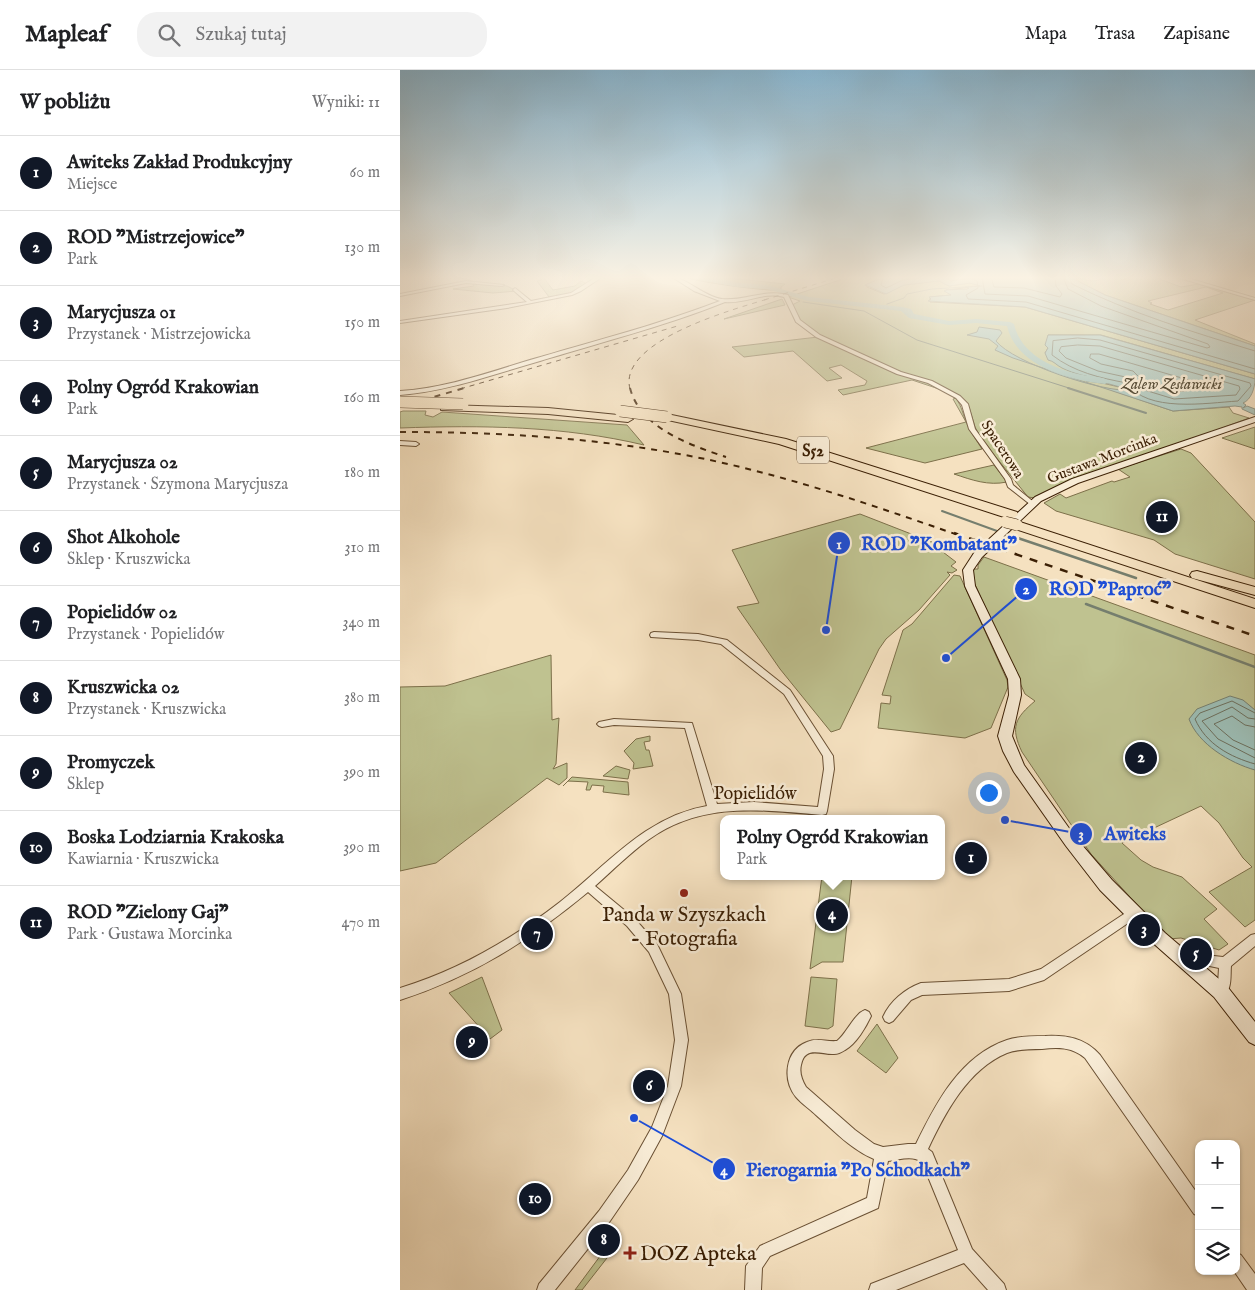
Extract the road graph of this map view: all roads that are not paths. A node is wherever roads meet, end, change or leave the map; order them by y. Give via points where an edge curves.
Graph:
1 (627, 334) edge
2 (815, 334) edge
3 (400, 393) edge
4 (400, 402) edge
5 (400, 407) edge
6 (624, 415) junction
7 (1255, 419) edge
8 (400, 443) edge
9 (416, 444) dead end
10 (1033, 504) junction
11 (1015, 520) junction
12 (1255, 592) edge
13 (1255, 604) edge
14 (654, 636) dead end
15 (602, 724) dead end
16 (713, 808) junction
17 (588, 886) junction
18 (1133, 914) junction
19 (1255, 939) edge
20 (1225, 963) junction
21 (1191, 964) junction
22 (1220, 991) junction
23 (400, 994) edge
24 (865, 1016) dead end
25 (889, 1017) dead end
26 (1255, 1036) edge
27 (920, 1151) junction
28 (882, 1154) junction
29 (1195, 1203) edge
30 (967, 1254) junction
31 (1240, 1266) edge
32 (1255, 1288) edge
33 (545, 1290) edge
34 (753, 1290) edge
35 (877, 1290) edge
36 (998, 1290) edge

1 - 3 street via 432,390
2 - 10 street, Spacerowa via 899,373 948,390 965,404 972,429 1010,486
4 - 6 highway, S52, bridge via 554,406
5 - 6 highway, S52
6 - 11 highway, S52 via 727,428 791,444
7 - 10 street, Gustawa Morcinka via 1075,481
8 - 9 street
10 - 18 street, Gustawa Morcinka via 978,555 968,570 969,583 1015,685 1005,731 1010,751 1079,853
11 - 12 highway, S52
11 - 13 highway, S52 via 1180,581
14 - 16 street, Popielidów via 711,639 732,646 792,698 828,756 822,812 760,807
15 - 16 street via 689,725
16 - 17 street, Popielidów via 686,815 650,832 619,855
17 - 23 street, Popielidów via 538,926 494,953
17 - 33 street via 641,932 667,973 677,1002 679,1062 666,1115 641,1165 622,1194
18 - 21 street
18 - 25 street via 1044,974 1009,985 921,988 907,996
19 - 20 street
20 - 21 street via 1205,960
20 - 22 street via 1224,986
21 - 22 street
22 - 26 street
24 - 28 street via 846,1042 837,1047 817,1045 799,1055 793,1077 801,1092 868,1148
27 - 28 street via 913,1149
27 - 29 street via 950,1096 968,1074 994,1052 1027,1044 1072,1042 1086,1049 1095,1060
27 - 30 street via 927,1156
28 - 34 street via 873,1203 765,1252 754,1266
30 - 35 street
30 - 36 street
31 - 32 street

